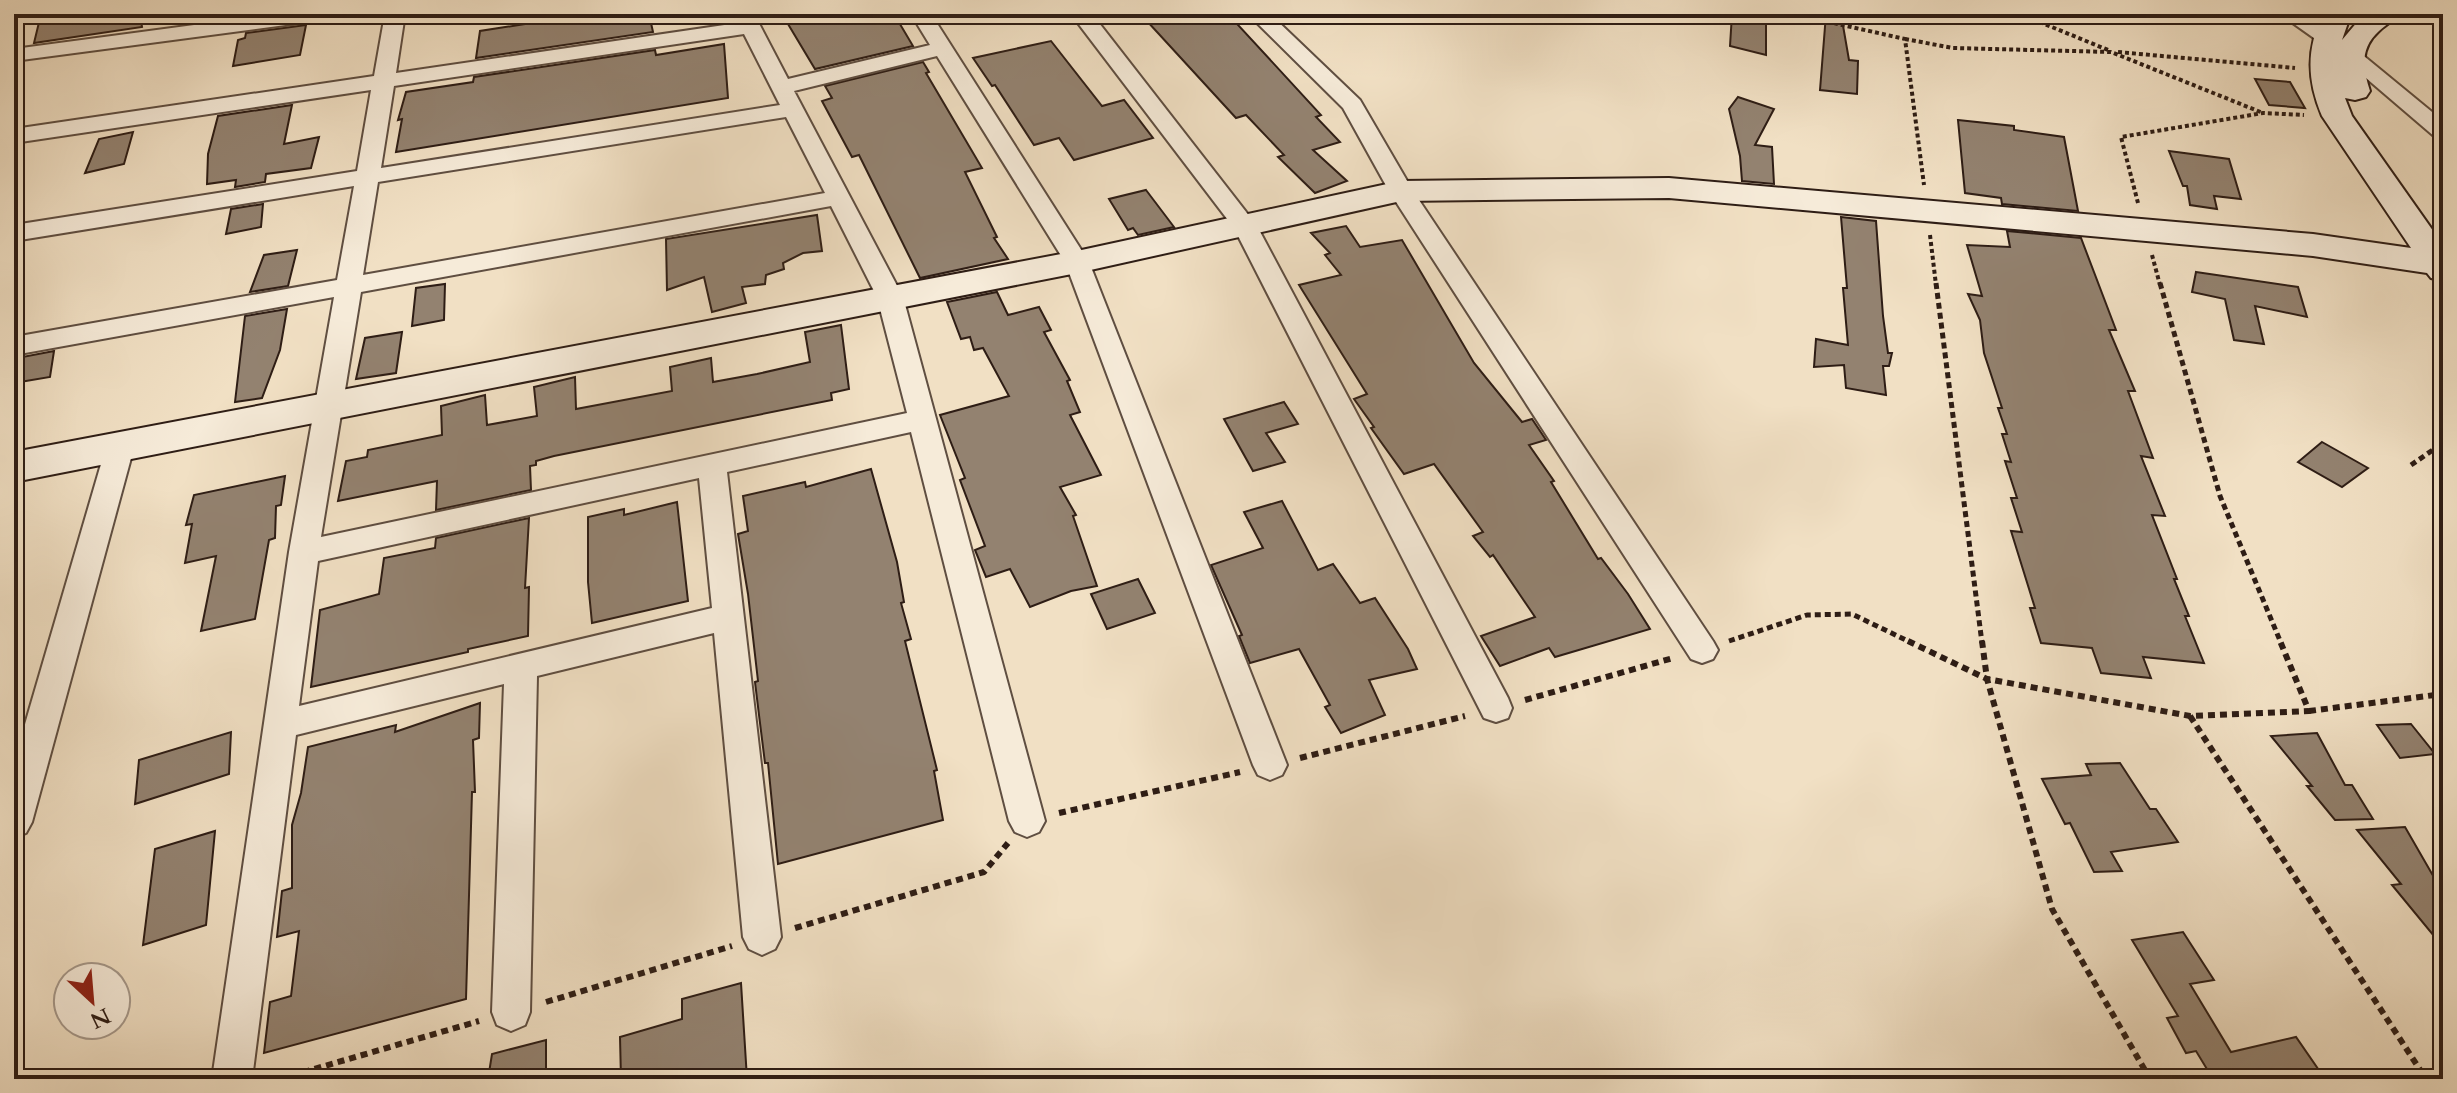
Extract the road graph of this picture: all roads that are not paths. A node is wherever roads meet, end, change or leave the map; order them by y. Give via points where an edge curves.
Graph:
1 (323, 14) edge
2 (395, 14) edge
3 (921, 14) edge
4 (1081, 14) edge
5 (1258, 14) edge
6 (2290, 14) edge
7 (2384, 14) edge
8 (748, 20) edge
9 (2339, 36) edge
10 (942, 49) junction
11 (14, 55) edge
12 (384, 82) junction
13 (782, 87) junction
14 (793, 109) junction
15 (2443, 132) edge
16 (14, 136) edge
17 (367, 175) junction
18 (1401, 191) junction
19 (839, 198) junction
20 (1245, 226) junction
21 (2443, 229) edge
22 (14, 233) edge
23 (1077, 262) junction
24 (2442, 266) edge
25 (348, 287) junction
26 (890, 297) junction
27 (14, 346) edge
28 (327, 407) junction
29 (922, 420) junction
30 (120, 447) junction
31 (712, 465) junction
32 (14, 467) edge
33 (304, 552) junction
34 (728, 617) junction
35 (1702, 650) road end
36 (521, 666) junction
37 (1496, 708) road end
38 (281, 724) junction
39 (1270, 765) road end
40 (1027, 821) road end
41 (14, 822) edge
42 (762, 937) road end
43 (511, 1012) road end
44 (232, 1079) edge

1 - 11 street
2 - 12 street
3 - 10 street
4 - 20 street
5 - 18 street via 1352,105
6 - 9 street
7 - 9 street
8 - 12 street
8 - 13 street
9 - 15 street
9 - 21 street via 2357,101
9 - 24 street via 2322,56 2328,96
10 - 13 street
10 - 23 street
12 - 16 street
12 - 17 street
13 - 14 street
14 - 17 street
14 - 19 street
17 - 22 street
17 - 25 street
18 - 20 street
18 - 24 street via 1669,188 2313,245
18 - 35 street
19 - 25 street
19 - 26 street
20 - 23 street
20 - 37 street
23 - 26 street
23 - 39 street
25 - 27 street
25 - 28 street
26 - 28 street
26 - 29 street
28 - 30 street
28 - 33 street
29 - 31 street
29 - 40 street
30 - 32 street
30 - 41 street
31 - 33 street
31 - 34 street
33 - 38 street
34 - 36 street
34 - 42 street
36 - 38 street
36 - 43 street
38 - 44 street

